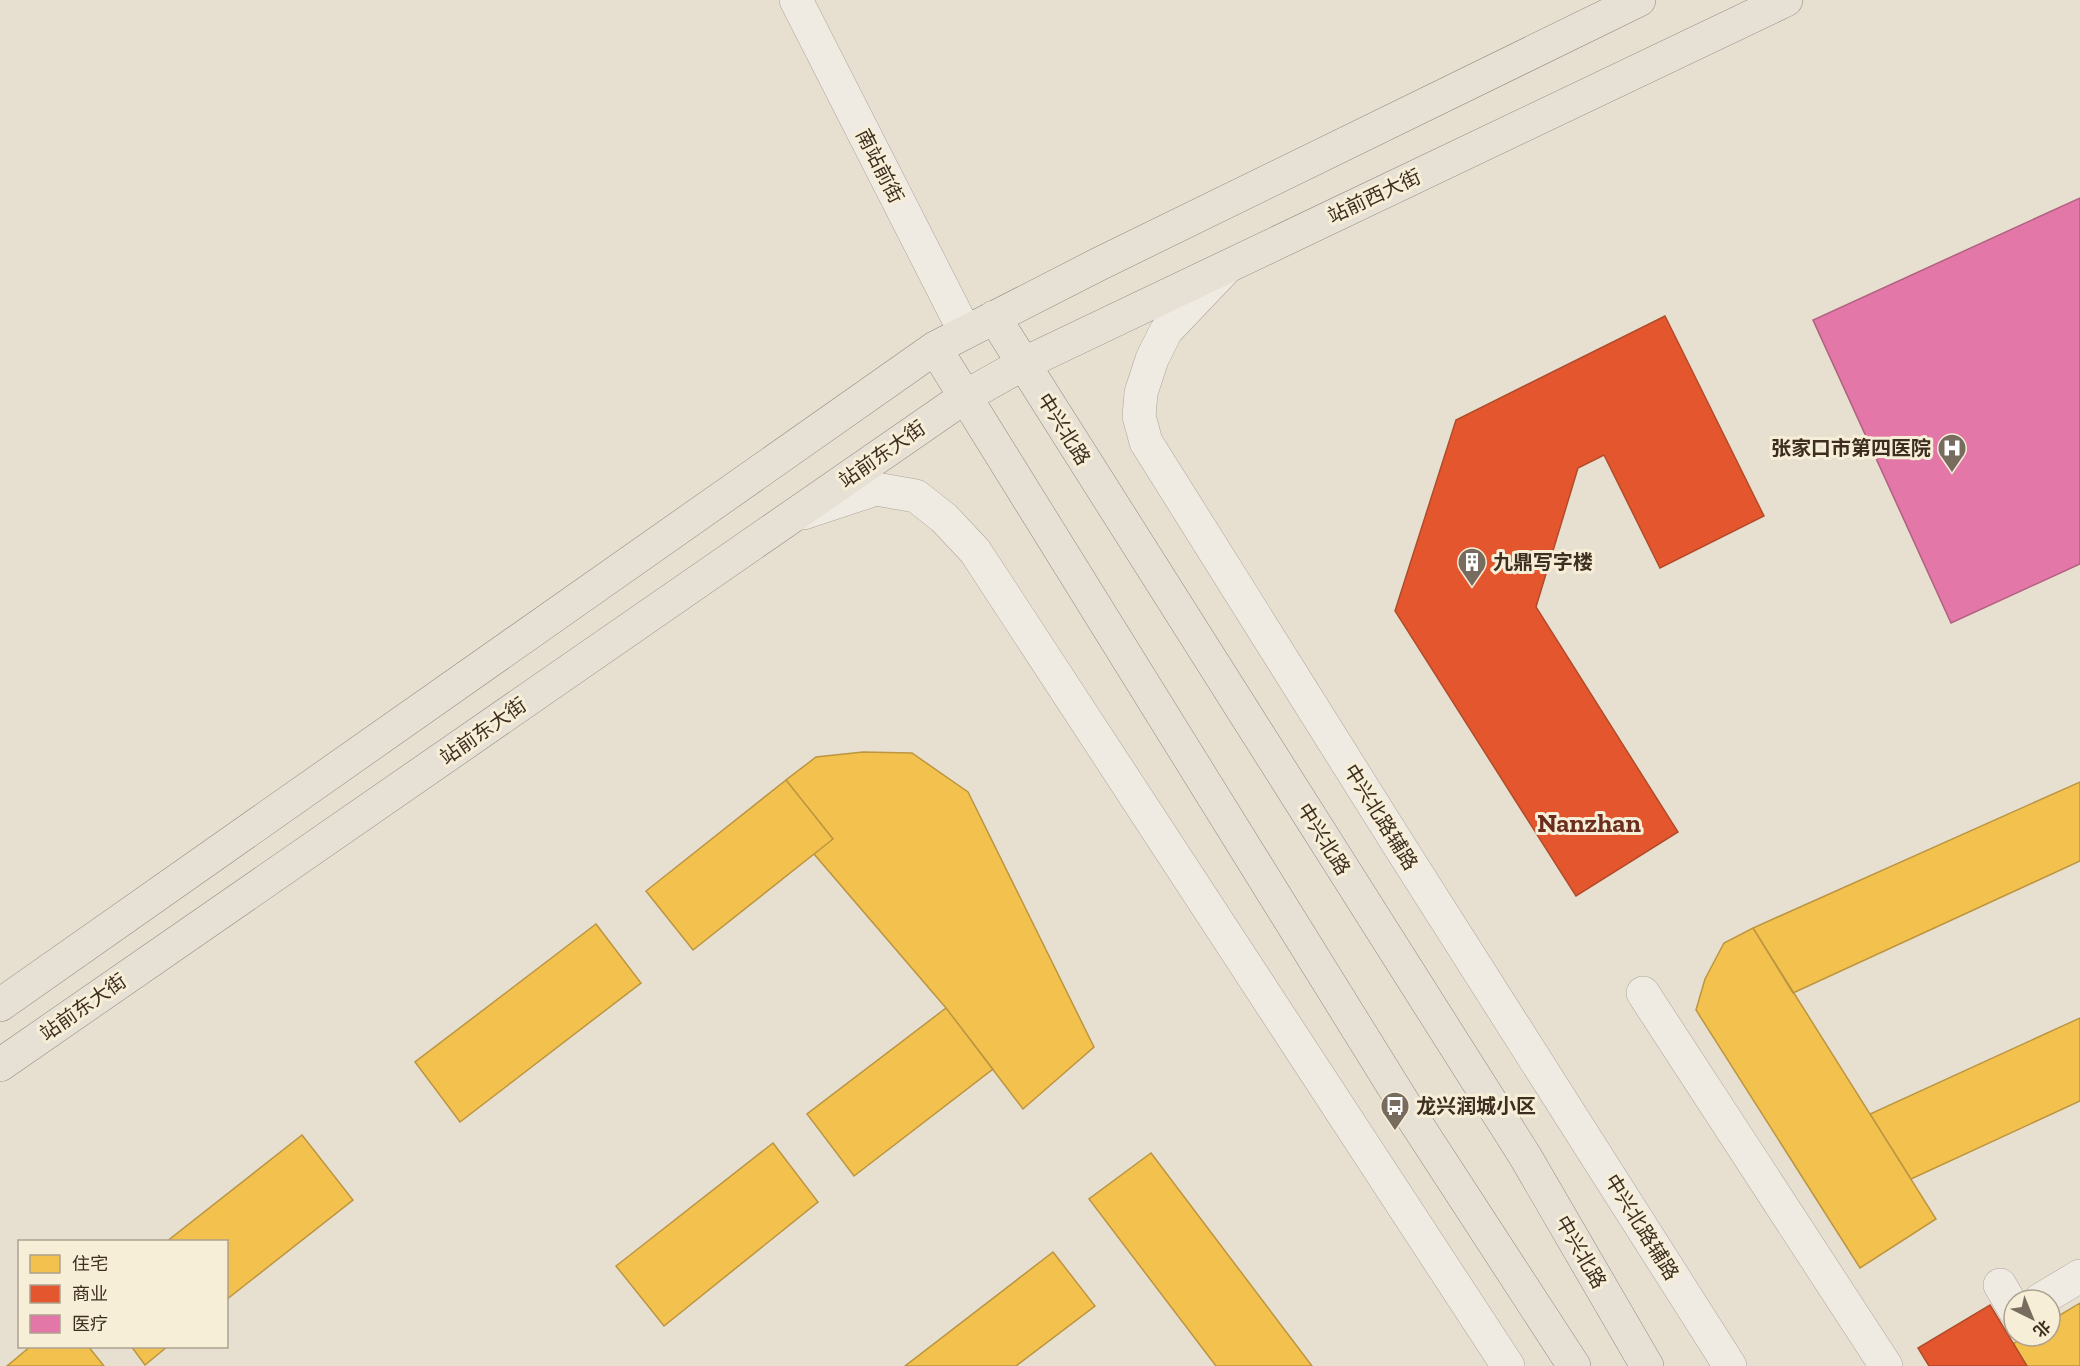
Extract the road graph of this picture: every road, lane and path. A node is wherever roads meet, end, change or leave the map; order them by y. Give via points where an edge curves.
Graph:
1 (796, 0) edge
2 (1639, 0) edge
3 (1786, 0) edge
4 (1228, 265) junction
5 (994, 317) junction
6 (964, 333) junction
7 (935, 348) junction
8 (1023, 364) junction
9 (966, 396) junction
10 (793, 516) junction
11 (1643, 993) dead end
12 (0, 1005) edge
13 (0, 1065) edge
14 (2080, 1276) edge
15 (2060, 1288) edge
16 (1644, 1365) edge
17 (1508, 1366) edge
18 (1574, 1366) edge
19 (1730, 1366) edge
20 (1886, 1366) edge

1 - 6 street, 南站前街
2 - 5 main road
3 - 4 main road, 站前西大街
4 - 8 main road, 站前西大街
4 - 19 street, 中兴北路辅路 via 1166,331 1152,359 1141,393 1139,416 1146,442
5 - 6 main road
5 - 8 main road, 中兴北路
6 - 7 main road
7 - 9 main road
7 - 12 main road
8 - 9 main road, 站前西大街
8 - 16 main road, 中兴北路 via 1525,1156
9 - 10 main road, 站前东大街
9 - 18 main road via 1416,1123
10 - 13 main road, 站前东大街
10 - 17 street via 876,489 916,496 944,518 975,551
11 - 20 street
14 - 15 street

